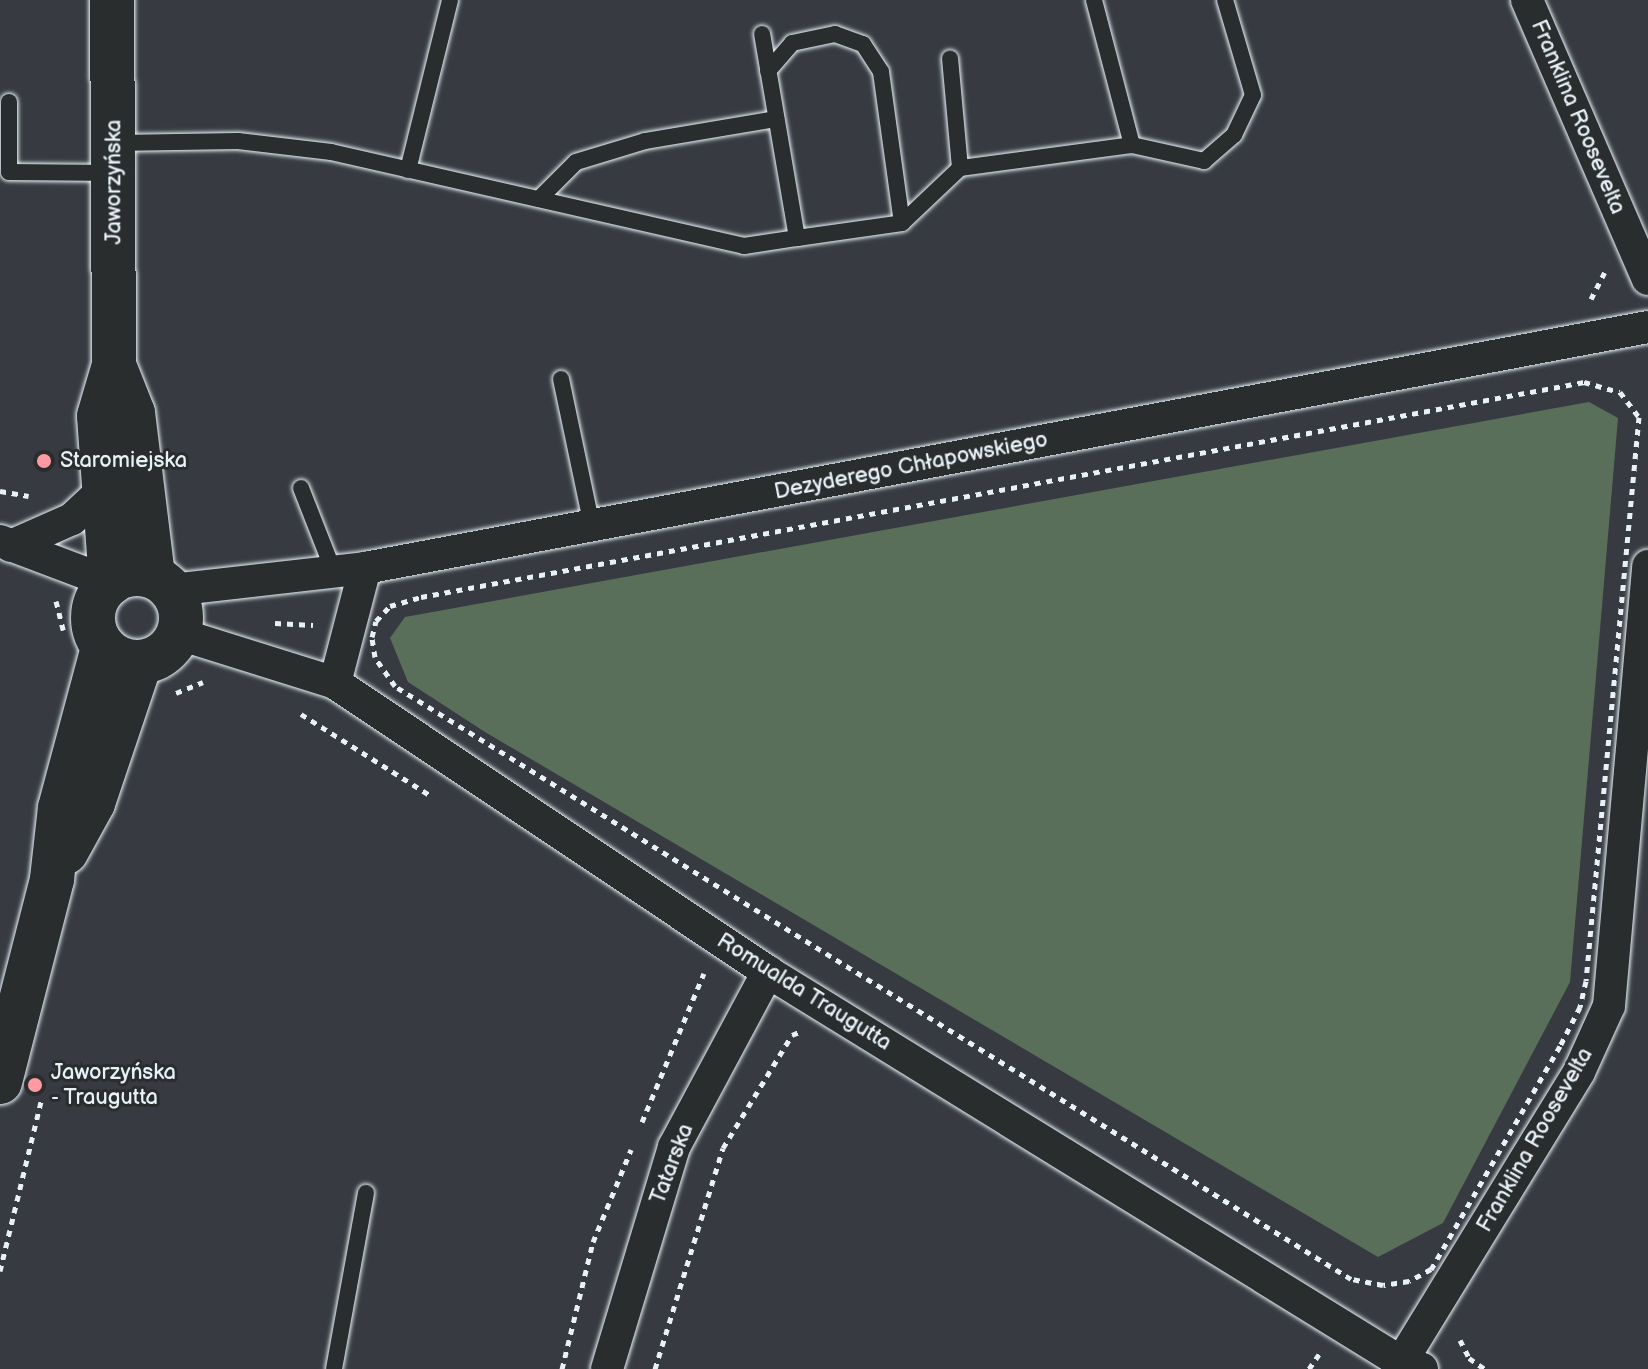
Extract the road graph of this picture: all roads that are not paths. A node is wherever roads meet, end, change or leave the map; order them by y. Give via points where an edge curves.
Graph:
1 (112, 0) edge
2 (450, 0) edge
3 (1094, 0) edge
4 (1225, 0) edge
5 (1527, 0) edge
6 (762, 34) dead end
7 (950, 58) dead end
8 (768, 71) junction
9 (9, 102) dead end
10 (776, 119) junction
11 (1132, 145) junction
12 (114, 158) junction
13 (960, 168) junction
14 (408, 170) junction
15 (539, 199) junction
16 (902, 223) junction
17 (797, 238) junction
18 (1648, 279) edge
19 (1648, 327) edge
20 (114, 365) junction
21 (561, 379) dead end
22 (301, 488) dead end
23 (104, 489) junction
24 (592, 526) junction
25 (6, 544) edge
26 (1648, 566) edge
27 (350, 570) junction
28 (145, 583) junction
29 (179, 634) junction
30 (102, 649) junction
31 (335, 683) junction
32 (768, 972) junction
33 (0, 1082) edge
34 (366, 1193) dead end
35 (1407, 1367) edge
36 (334, 1369) edge
37 (607, 1369) edge

1 - 12 street, Jaworzyńska
2 - 14 lane
3 - 11 lane
4 - 11 lane via 1253,95 1234,135 1204,161
5 - 18 street, Franklina Roosevelta
6 - 8 lane
7 - 13 lane
8 - 10 lane
8 - 16 lane via 792,43 835,34 863,44 881,72
9 - 12 lane via 9,172
10 - 15 lane via 645,141 576,162
10 - 17 lane
11 - 13 lane
12 - 14 lane via 238,141 331,152
12 - 20 street, Jaworzyńska
13 - 16 lane
14 - 15 lane
15 - 17 lane via 744,246
16 - 17 lane
19 - 24 street, Dezyderego Chłapowskiego
20 - 23 street, Jaworzyńska via 99,416
20 - 28 street, Jaworzyńska via 133,413
21 - 24 lane
22 - 27 lane
23 - 25 street via 72,519
23 - 28 street, Jaworzyńska
24 - 27 street, Dezyderego Chłapowskiego
25 - 28 street
26 - 35 street, Franklina Roosevelta via 1609,1006 1579,1072
27 - 28 street, Dezyderego Chłapowskiego
27 - 31 street
28 - 29 street via 181,608
28 - 30 street via 94,606
29 - 30 street via 164,654
29 - 31 street, Romualda Traugutta
30 - 33 street via 60,808 52,879
31 - 32 street, Romualda Traugutta
32 - 35 street, Romualda Traugutta
32 - 37 street, Tatarska via 674,1147
34 - 36 lane

